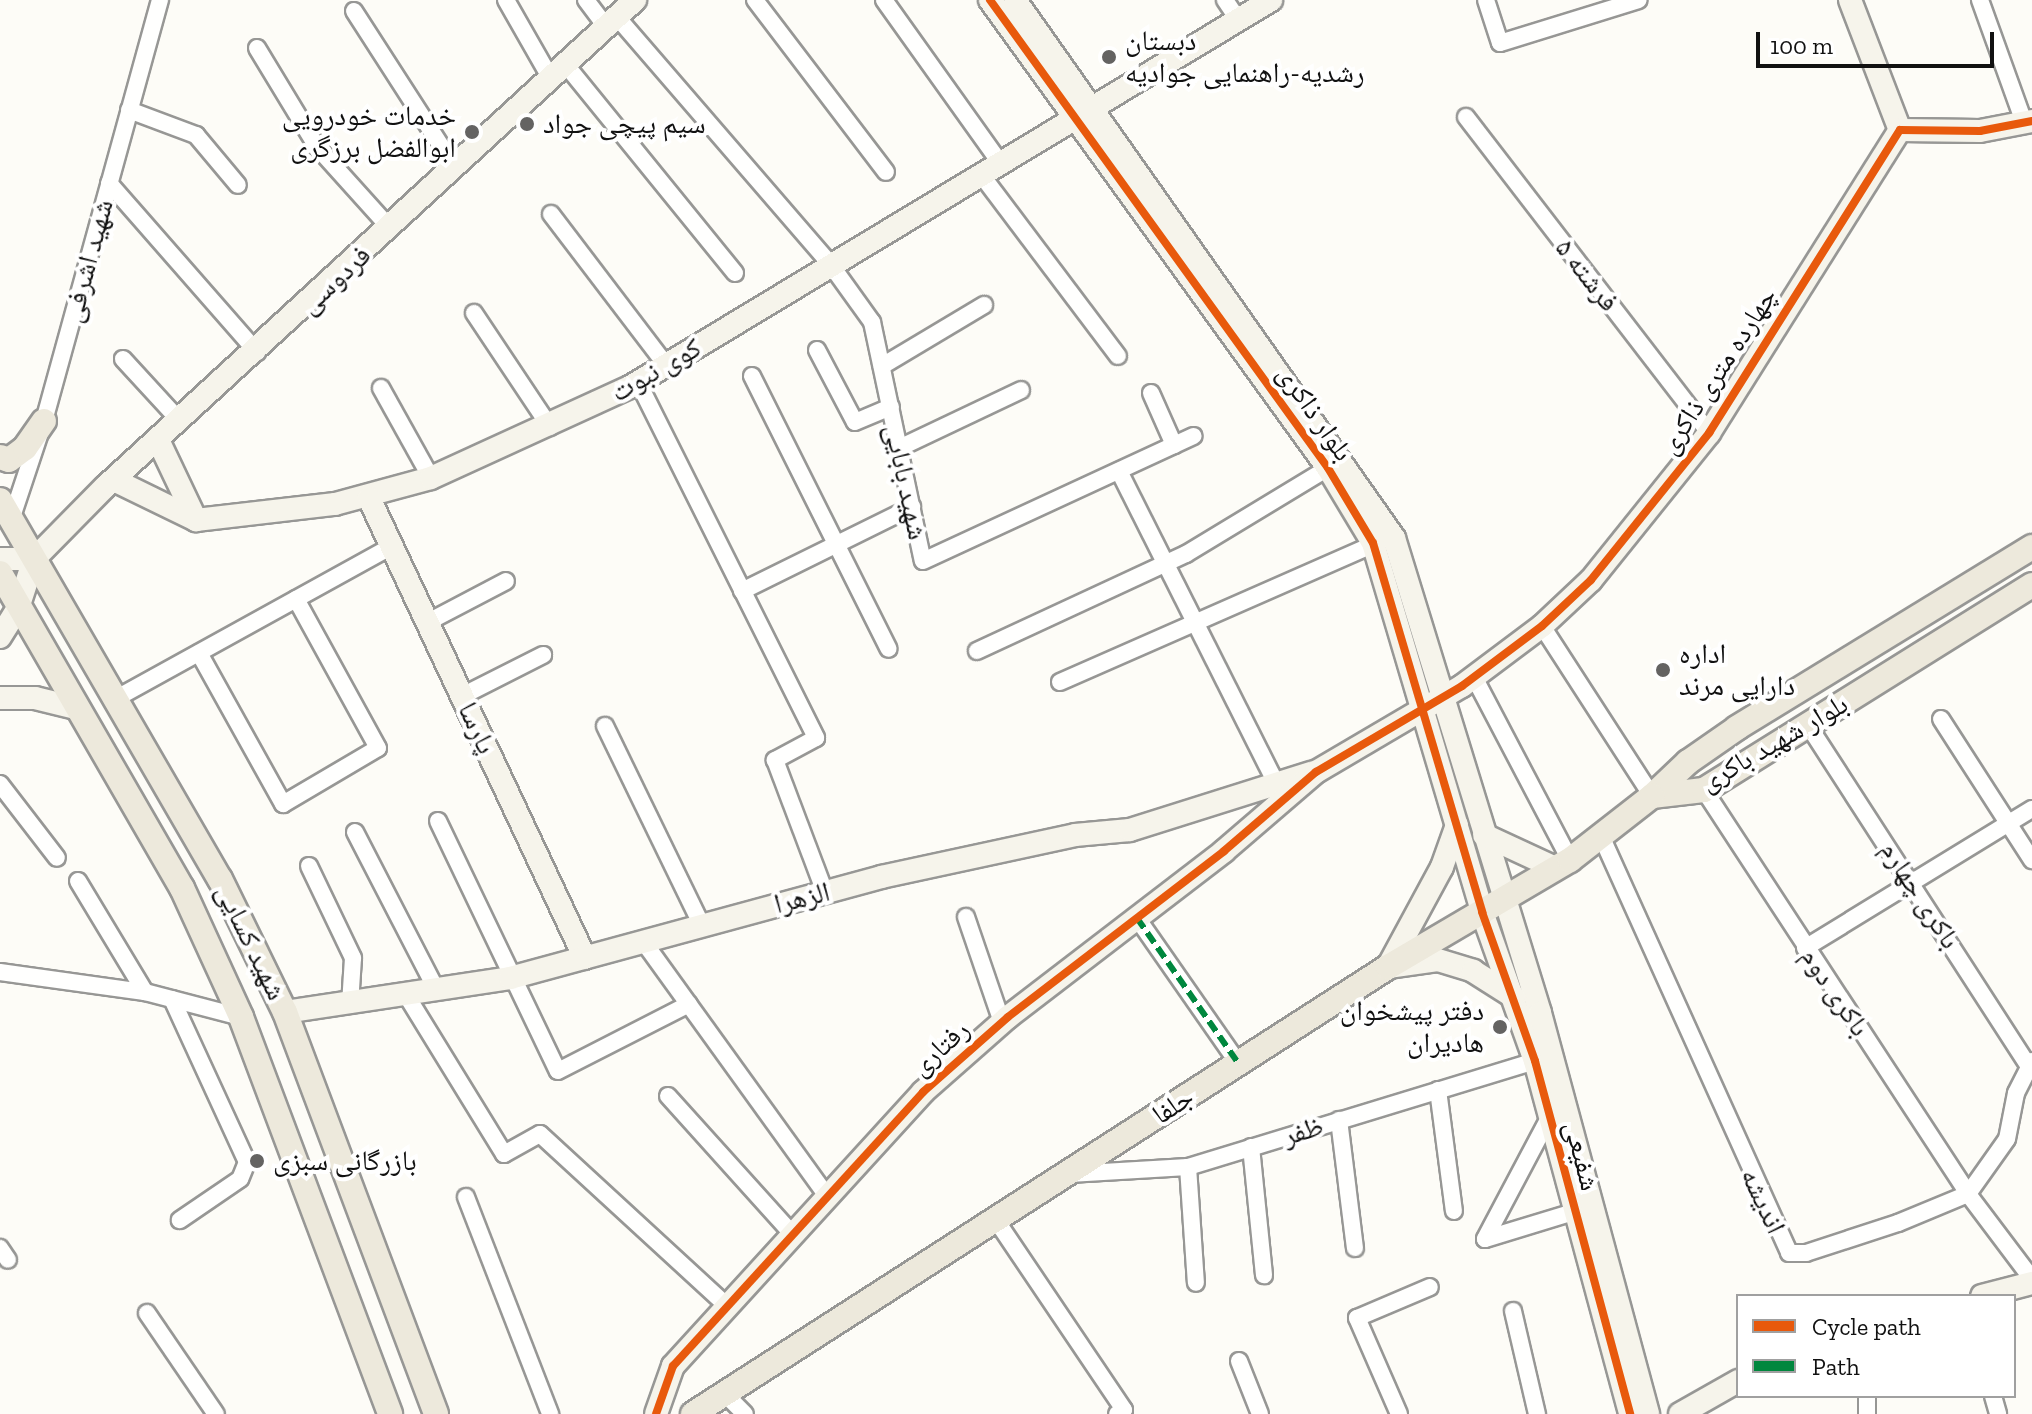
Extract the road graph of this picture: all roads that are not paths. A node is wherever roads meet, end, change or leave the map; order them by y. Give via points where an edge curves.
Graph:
1 (160, 0) edge
2 (506, 0) edge
3 (586, 0) edge
4 (635, 0) edge
5 (755, 0) edge
6 (884, 0) edge
7 (990, 0) edge
8 (1015, 0) edge
9 (1225, 0) edge
10 (1271, 0) edge
11 (1486, 0) edge
12 (1639, 0) edge
13 (1850, 0) edge
14 (1980, 0) edge
15 (354, 11) dead end
16 (1238, 19) junction
17 (612, 22) junction
18 (257, 48) dead end
19 (558, 72) junction
20 (129, 110) junction
21 (1083, 111) junction
22 (1466, 117) dead end
23 (2028, 122) edge
24 (1900, 130) junction
25 (990, 167) junction
26 (455, 168) junction
27 (886, 172) dead end
28 (109, 183) junction
29 (238, 185) dead end
30 (551, 214) dead end
31 (390, 228) junction
32 (831, 265) junction
33 (735, 273) dead end
34 (984, 305) dead end
35 (474, 313) dead end
36 (817, 350) dead end
37 (257, 352) junction
38 (1118, 356) dead end
39 (123, 359) dead end
40 (666, 365) junction
41 (882, 366) junction
42 (752, 376) dead end
43 (638, 382) junction
44 (381, 388) dead end
45 (1021, 390) dead end
46 (1151, 393) dead end
47 (891, 407) junction
48 (44, 421) junction
49 (180, 421) junction
50 (550, 427) junction
51 (1709, 433) junction
52 (1193, 436) dead end
53 (158, 440) junction
54 (1174, 445) junction
55 (899, 448) junction
56 (0, 457) edge
57 (1328, 468) junction
58 (1119, 471) junction
59 (431, 478) junction
60 (114, 480) junction
61 (369, 498) junction
62 (912, 507) junction
63 (5, 510) edge
64 (196, 520) junction
65 (1384, 540) junction
66 (836, 544) junction
67 (392, 546) junction
68 (2032, 547) edge
69 (0, 559) edge
70 (34, 559) junction
71 (1167, 563) junction
72 (0, 573) edge
73 (506, 581) dead end
74 (2032, 585) edge
75 (742, 591) junction
76 (296, 599) junction
77 (18, 608) junction
78 (428, 622) junction
79 (1195, 622) junction
80 (1542, 626) junction
81 (0, 637) edge
82 (889, 649) dead end
83 (977, 651) dead end
84 (199, 653) junction
85 (543, 655) dead end
86 (1474, 677) junction
87 (1060, 682) dead end
88 (462, 696) junction
89 (0, 698) edge
90 (115, 699) junction
91 (1433, 702) junction
92 (76, 708) junction
93 (1941, 719) dead end
94 (1808, 725) junction
95 (605, 726) dead end
96 (1316, 772) junction
97 (1275, 781) junction
98 (0, 784) edge
99 (1704, 790) junction
100 (1652, 796) junction
101 (2032, 809) edge
102 (438, 821) dead end
103 (2007, 824) junction
104 (1457, 825) junction
105 (355, 832) dead end
106 (1484, 835) junction
107 (1602, 838) junction
108 (57, 858) dead end
109 (2032, 860) edge
110 (1562, 864) junction
111 (309, 866) dead end
112 (78, 881) dead end
113 (1913, 882) junction
114 (825, 892) junction
115 (1504, 898) junction
116 (1482, 912) junction
117 (966, 917) dead end
118 (1137, 918) junction
119 (701, 924) junction
120 (643, 941) junction
121 (1805, 948) junction
122 (585, 958) junction
123 (1388, 967) junction
124 (0, 972) edge
125 (510, 978) junction
126 (435, 987) junction
127 (145, 992) junction
128 (405, 993) junction
129 (1514, 997) junction
130 (172, 999) junction
131 (689, 1004) junction
132 (350, 1005) junction
133 (285, 1012) junction
134 (241, 1017) junction
135 (1002, 1022) junction
136 (1535, 1061) junction
137 (1239, 1064) junction
138 (2030, 1064) edge
139 (1438, 1090) junction
140 (668, 1096) dead end
141 (1549, 1118) junction
142 (1339, 1120) junction
143 (1251, 1147) junction
144 (1188, 1167) junction
145 (1068, 1174) junction
146 (1968, 1194) junction
147 (827, 1196) junction
148 (466, 1197) dead end
149 (1583, 1209) junction
150 (1454, 1211) dead end
151 (180, 1220) dead end
152 (996, 1220) junction
153 (793, 1235) junction
154 (1355, 1248) dead end
155 (1264, 1275) dead end
156 (2032, 1281) edge
157 (1196, 1283) dead end
158 (1430, 1287) dead end
159 (1989, 1294) edge
160 (727, 1306) junction
161 (1513, 1311) dead end
162 (147, 1313) dead end
163 (1239, 1361) dead end
164 (416, 1362) junction
165 (374, 1371) junction
166 (1736, 1382) edge
167 (725, 1394) junction
168 (1684, 1413) edge
169 (216, 1414) edge
170 (390, 1414) edge
171 (436, 1414) edge
172 (550, 1414) edge
173 (656, 1414) edge
174 (693, 1414) edge
175 (745, 1414) edge
176 (1117, 1414) edge
177 (1260, 1414) edge
178 (1399, 1414) edge
179 (1537, 1414) edge
180 (1630, 1414) edge
181 (1648, 1414) edge

1 - 20 street, شهید اشرفی
2 - 19 street
3 - 17 street, شهید بابایی
4 - 17 street, فردوسی
5 - 27 street
6 - 25 street
7 - 21 street, بلوار ذاکری
8 - 21 street, بلوار ذاکری
9 - 16 street
10 - 16 street, کوی نبوت
11 - 12 street via 1500,43
13 - 24 street
14 - 23 street
15 - 26 street
16 - 21 street, کوی نبوت
17 - 19 street, فردوسی
17 - 32 street, شهید بابایی
18 - 31 street via 317,147
19 - 26 street, فردوسی
19 - 33 street
20 - 28 street, شهید اشرفی
20 - 29 street via 196,135
21 - 25 street, کوی نبوت
21 - 57 street, بلوار ذاکری
21 - 65 street, بلوار ذاکری
22 - 51 street, فرشته ۵
23 - 24 street via 1980,131
24 - 51 street, چهارده متری ذاکری
25 - 32 street, کوی نبوت
25 - 38 street
26 - 31 street, فردوسی
28 - 37 street
28 - 48 street, شهید اشرفی
30 - 40 street
31 - 37 street, فردوسی
32 - 40 street, کوی نبوت
32 - 41 street, شهید بابایی via 872,322
34 - 41 street
35 - 50 street
36 - 47 street via 855,422
37 - 49 street, فردوسی
39 - 49 street
40 - 43 street, کوی نبوت
41 - 47 street, شهید بابایی
42 - 66 street
43 - 50 street, کوی نبوت
43 - 75 street
44 - 59 street
45 - 55 street
46 - 54 street
47 - 55 street, شهید بابایی
48 - 56 main road via 25,448 9,460
48 - 63 street, شهید اشرفی
49 - 53 street, فردوسی
50 - 59 street, کوی نبوت
51 - 80 street, چهارده متری ذاکری via 1591,580
52 - 54 street, شهید بابایی
53 - 60 street, فردوسی
53 - 64 street
54 - 58 street, شهید بابایی
55 - 62 street, شهید بابایی
57 - 65 street, بلوار ذاکری
57 - 71 street
58 - 62 street, شهید بابایی via 923,561
58 - 71 street
59 - 61 street, کوی نبوت
60 - 64 street
60 - 70 street, فردوسی
61 - 64 street, کوی نبوت
61 - 67 street, پارسا
62 - 66 street
63 - 70 main road, شهید کسایی
65 - 79 street
65 - 91 street, بلوار ذاکری via 1416,595
66 - 75 street
66 - 82 street
67 - 76 street
67 - 78 street, پارسا
68 - 100 main road, بلوار شهید باکری via 1737,728 1688,762
69 - 70 street
70 - 77 street
70 - 90 main road, شهید کسایی
71 - 79 street
71 - 83 street
72 - 77 main road, شهید کسایی
73 - 78 street
74 - 94 main road, بلوار شهید باکری
75 - 114 street via 816,738 775,760
76 - 84 street
76 - 84 street via 378,748 283,804
77 - 81 street
77 - 92 main road, شهید کسایی
78 - 88 street, پارسا
79 - 87 street
79 - 97 street
80 - 86 street, چهارده متری ذاکری
80 - 100 street
84 - 90 street
85 - 88 street
86 - 91 street, چهارده متری ذاکری
86 - 110 street
88 - 122 street, پارسا
89 - 92 street via 35,698
90 - 133 main road, شهید کسایی via 220,879
91 - 96 street, چهارده متری ذاکری
91 - 104 street, بلوار ذاکری
91 - 106 street, بلوار ذاکری
92 - 134 main road, شهید کسایی via 182,888
93 - 103 street
94 - 99 main road, بلوار شهید باکری
94 - 113 street, باکری چهارم
95 - 119 street
96 - 97 street, الزهرا
96 - 118 street, رفتاری
97 - 114 street, الزهرا via 1130,830 1075,835
98 - 108 street
99 - 100 main road, بلوار شهید باکری
99 - 121 street, باکری دوم
100 - 107 main road, جلفا
101 - 103 street
102 - 125 street
103 - 109 street
103 - 113 street
104 - 116 street, بلوار ذاکری
104 - 123 street via 1442,867
105 - 126 street
106 - 110 street
106 - 115 street, بلوار ذاکری
107 - 110 main road, جلفا
107 - 146 street, اندیشه via 1789,1253 1806,1253 1885,1228
110 - 115 main road, جلفا
111 - 132 street via 353,958
112 - 127 street
113 - 121 street
113 - 138 street, باکری چهارم
114 - 119 street, الزهرا
115 - 116 main road, جلفا
115 - 149 street, شفیعی
116 - 123 main road, جلفا
116 - 129 street, شفیعی
117 - 135 street
118 - 135 street, رفتاری
118 - 137 street
119 - 120 street, الزهرا
120 - 122 street, الزهرا
120 - 131 street
121 - 146 street, باکری دوم
122 - 125 street, الزهرا
123 - 129 street via 1438,960 1473,971
123 - 137 main road, جلفا
124 - 127 street
125 - 126 street, الزهرا
125 - 131 street via 558,1071
126 - 128 street, الزهرا
127 - 130 street
128 - 132 street, الزهرا
128 - 160 street via 504,1154 540,1134
129 - 136 street, شفیعی
130 - 134 street
130 - 151 street via 247,1162 240,1179
131 - 147 street
132 - 133 street, الزهرا
133 - 164 main road, شهید کسایی
134 - 165 main road, شهید کسایی
135 - 147 street, رفتاری via 923,1092
136 - 139 street, ظفر
136 - 141 street, شفیعی
137 - 145 main road, جلفا
138 - 146 street via 2016,1093 2007,1139
139 - 142 street, ظفر
139 - 150 street
140 - 153 street
141 - 149 street, شفیعی
141 - 149 street via 1485,1239
142 - 143 street, ظفر
142 - 154 street
143 - 144 street, ظفر
143 - 155 street
144 - 145 street, ظفر
144 - 157 street
145 - 152 main road, جلفا
146 - 156 street, باکری دوم
147 - 153 street, رفتاری
148 - 172 street
149 - 180 street, شفیعی
149 - 181 street, شفیعی
152 - 167 main road, جلفا
152 - 176 street via 1124,1410
153 - 160 street, رفتاری
156 - 159 street
158 - 178 street via 1357,1318
160 - 173 street, رفتاری via 673,1366
161 - 179 street
162 - 169 street
163 - 177 street
164 - 165 main road via 398,1381
164 - 171 main road, شهید کسایی
165 - 170 main road, شهید کسایی
166 - 168 street
167 - 174 main road, جلفا
167 - 175 street

